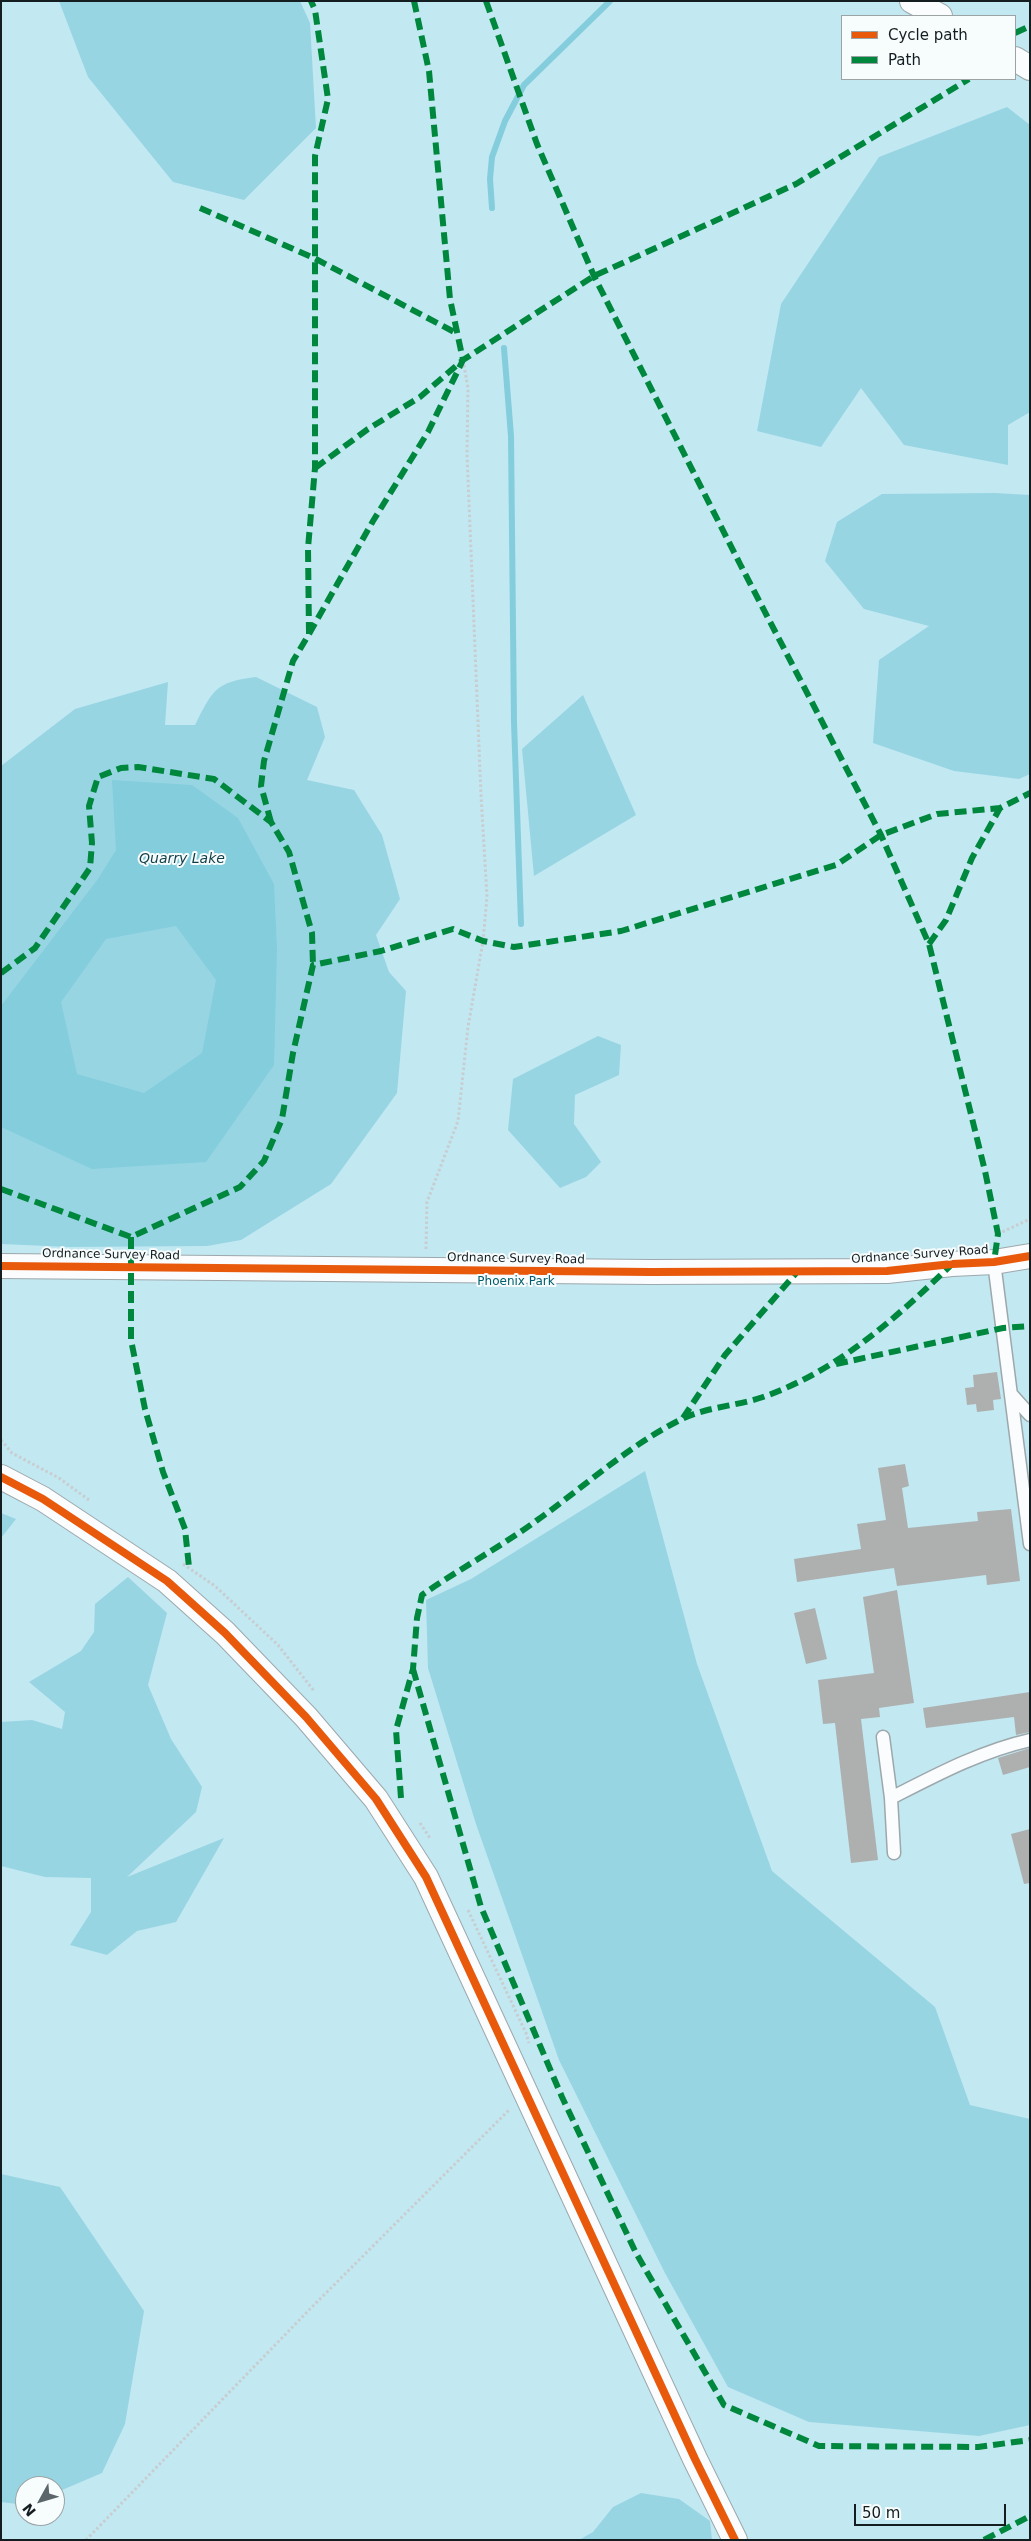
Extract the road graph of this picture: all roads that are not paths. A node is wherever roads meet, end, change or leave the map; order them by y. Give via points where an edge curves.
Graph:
1 (912, 1) edge
2 (938, 15) edge
3 (1016, 60) edge
4 (1030, 68) edge
5 (1030, 1256) edge
6 (994, 1262) junction
7 (1, 1266) edge
8 (1012, 1395) junction
9 (1030, 1415) edge
10 (1, 1477) edge
11 (1030, 1544) edge
12 (883, 1737) dead end
13 (1030, 1740) edge
14 (891, 1798) junction
15 (894, 1853) dead end
16 (735, 2540) edge

1 - 2 street
3 - 4 street
5 - 6 street, Ordnance Survey Road
6 - 7 street, Ordnance Survey Road via 887,1272
6 - 8 lane
8 - 9 lane
8 - 11 lane
10 - 16 street via 43,1499 167,1581 306,1717 370,1792 426,1877
12 - 14 lane
13 - 14 lane via 1002,1746
14 - 15 lane

